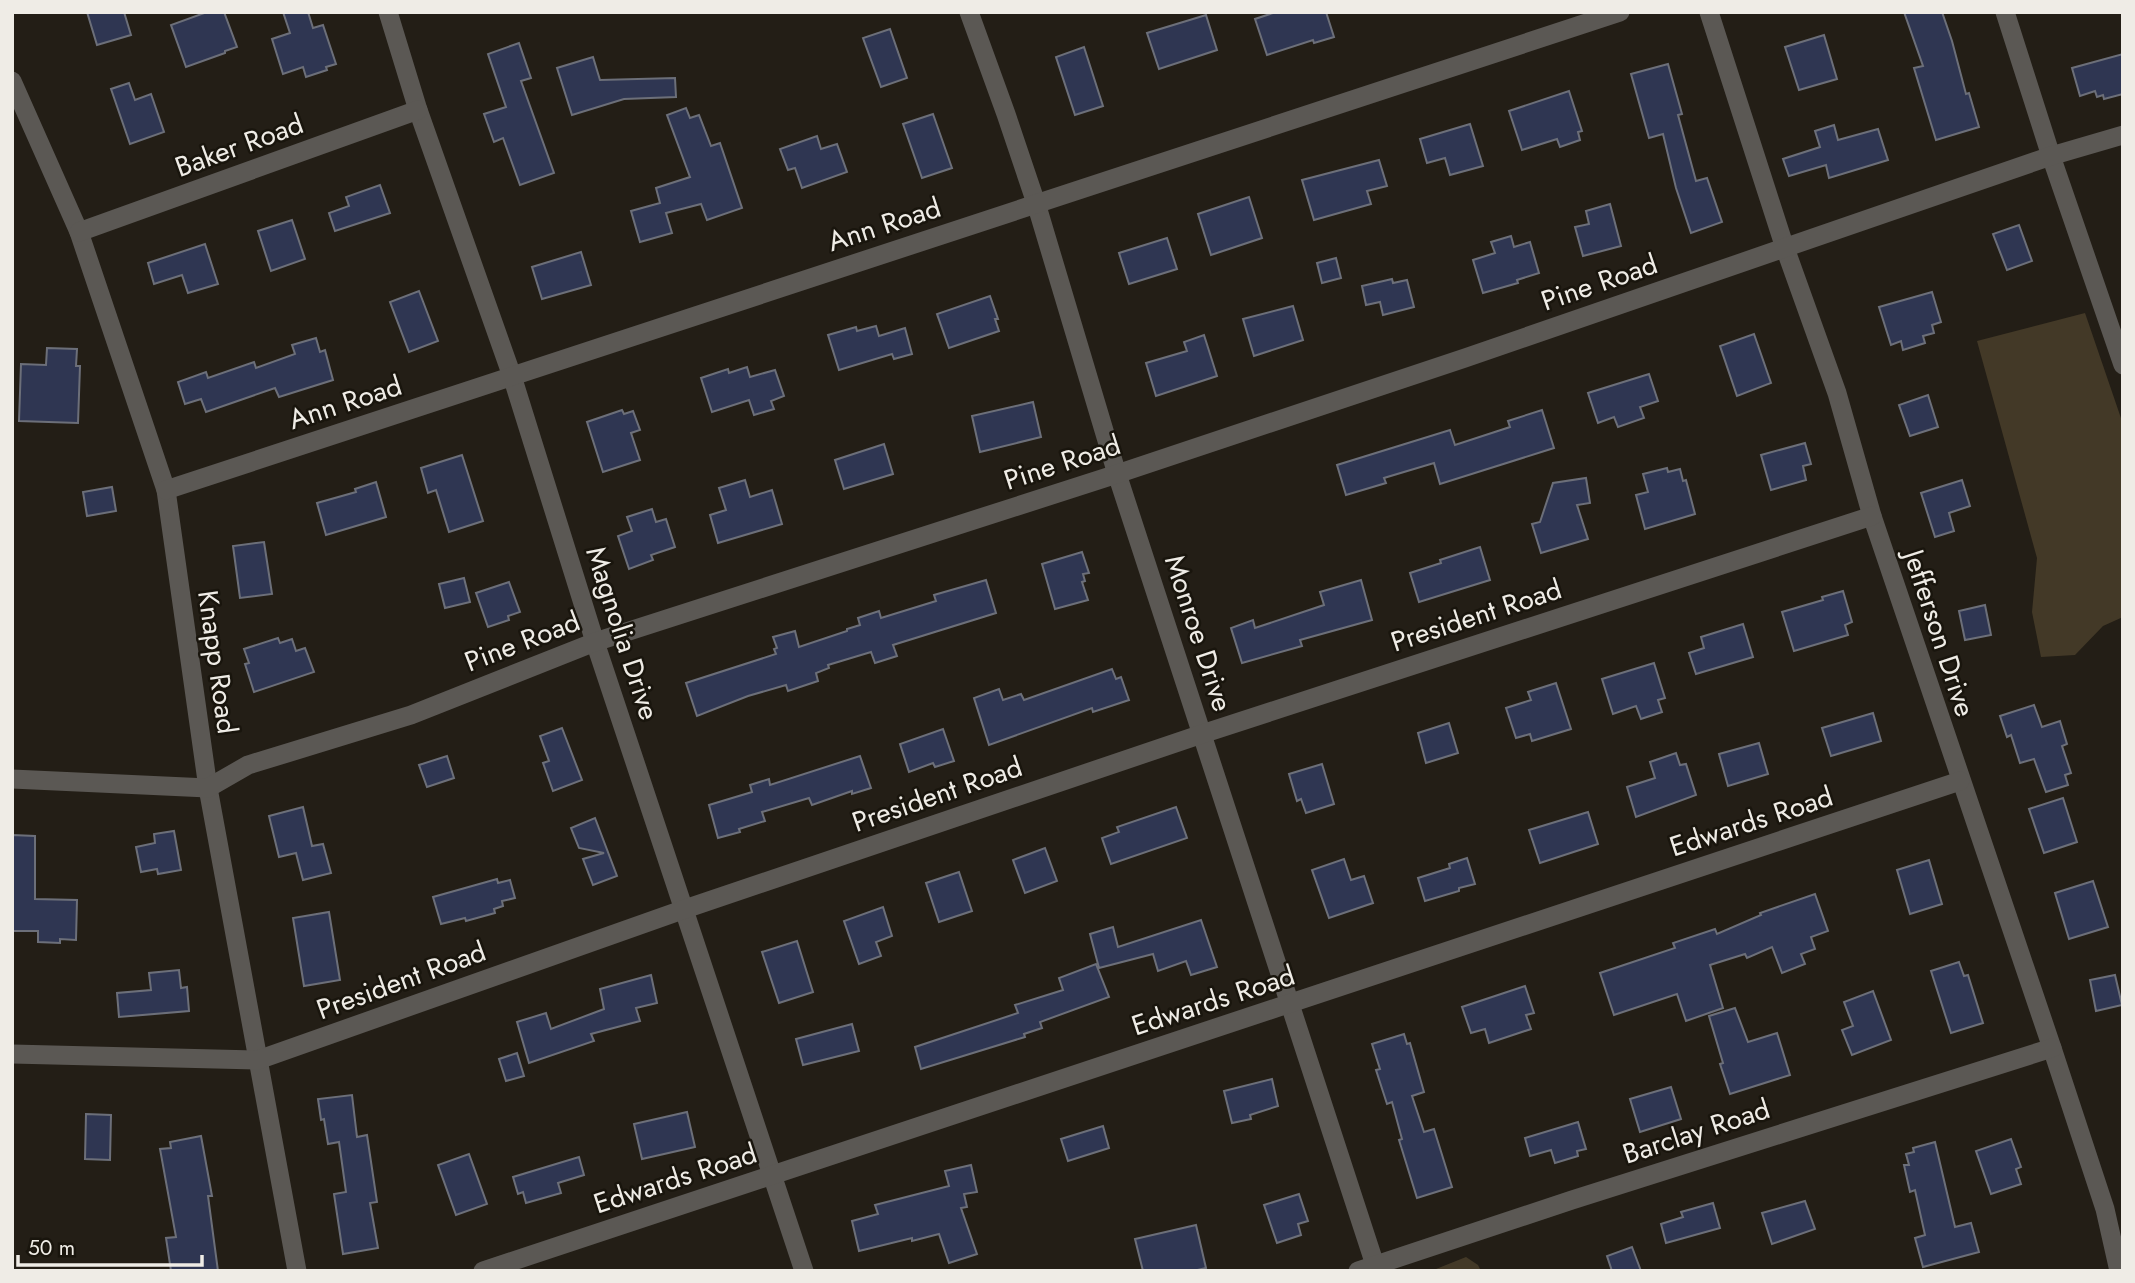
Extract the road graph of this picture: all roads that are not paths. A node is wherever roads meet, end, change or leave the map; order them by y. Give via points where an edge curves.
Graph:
1 (388, 12) edge
2 (969, 12) edge
3 (1620, 12) edge
4 (1709, 12) edge
5 (2005, 12) edge
6 (12, 81) edge
7 (418, 110) junction
8 (2123, 135) edge
9 (2051, 156) junction
10 (1036, 203) junction
11 (79, 232) junction
12 (1785, 248) junction
13 (2123, 365) edge
14 (512, 376) junction
15 (1117, 474) junction
16 (166, 490) junction
17 (1872, 516) junction
18 (595, 642) junction
19 (1202, 734) junction
20 (12, 779) edge
21 (1960, 781) junction
22 (208, 788) junction
23 (685, 909) junction
24 (1289, 1004) junction
25 (2052, 1048) junction
26 (12, 1054) edge
27 (258, 1060) junction
28 (772, 1174) junction
29 (1370, 1269) edge
30 (297, 1271) edge
31 (483, 1271) edge
32 (804, 1271) edge
33 (2119, 1271) edge

1 - 7 street, Magnolia Drive
2 - 10 street, Monroe Drive
3 - 10 street, Ann Road
4 - 12 street, Jefferson Drive
5 - 9 street
6 - 11 street, Knapp Road
7 - 11 street, Baker Road
7 - 14 street, Magnolia Drive
8 - 9 street, Pine Road
9 - 12 street, Pine Road
9 - 13 street
10 - 14 street, Ann Road
10 - 15 street, Monroe Drive
11 - 16 street, Knapp Road
12 - 15 street, Pine Road
12 - 17 street, Jefferson Drive via 1837,393
14 - 16 street, Ann Road
14 - 18 street, Magnolia Drive
15 - 18 street, Pine Road
15 - 19 street, Monroe Drive
16 - 22 street, Knapp Road
17 - 19 street, President Road
17 - 21 street, Jefferson Drive
18 - 22 street, Pine Road via 411,715 248,765
18 - 23 street, Magnolia Drive
19 - 23 street, President Road
19 - 24 street, Monroe Drive
20 - 22 street
21 - 24 street, Edwards Road
21 - 25 street, Jefferson Drive
22 - 27 street, Knapp Road
23 - 27 street, President Road
23 - 28 street, Magnolia Drive
24 - 28 street, Edwards Road
24 - 29 street, Monroe Drive
25 - 29 street, Barclay Road
25 - 33 street, Jefferson Drive via 2105,1209
26 - 27 street, President Road
27 - 30 street, Knapp Road
28 - 31 street, Edwards Road
28 - 32 street, Magnolia Drive

